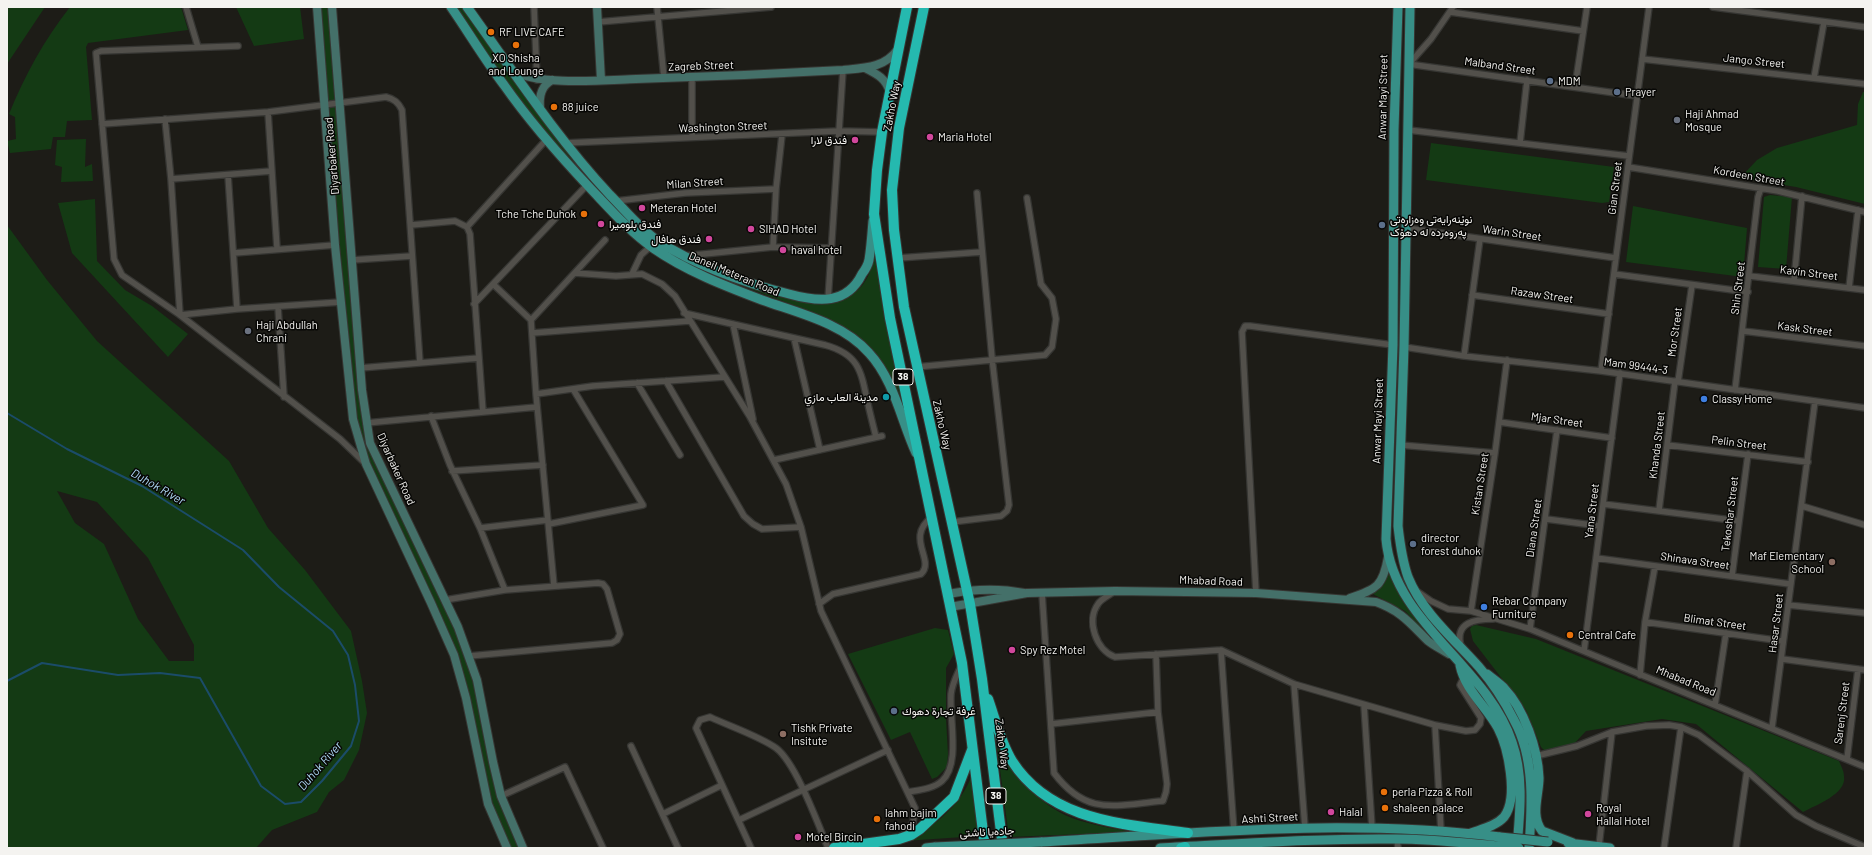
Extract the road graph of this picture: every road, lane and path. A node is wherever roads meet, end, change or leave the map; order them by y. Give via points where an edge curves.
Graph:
1 (186, 7) edge
2 (317, 7) edge
3 (332, 7) edge
4 (451, 7) edge
5 (467, 7) edge
6 (534, 7) edge
7 (597, 7) edge
8 (657, 7) edge
9 (771, 7) edge
10 (907, 7) edge
11 (924, 7) edge
12 (1398, 7) edge
13 (1410, 7) edge
14 (1587, 7) edge
15 (1649, 7) edge
16 (1713, 7) edge
17 (1766, 7) edge
18 (729, 9) edge
19 (1451, 9) edge
20 (1765, 14) junction
21 (657, 17) junction
22 (598, 22) junction
23 (1824, 22) junction
24 (1865, 27) edge
25 (1583, 30) junction
26 (238, 46) dead end
27 (198, 47) junction
28 (899, 48) junction
29 (1642, 59) junction
30 (1408, 64) junction
31 (865, 68) junction
32 (843, 70) junction
33 (513, 71) junction
34 (664, 78) junction
35 (692, 78) junction
36 (1814, 78) junction
37 (537, 80) junction
38 (552, 80) junction
39 (601, 80) junction
40 (1527, 80) junction
41 (1865, 84) edge
42 (1575, 87) junction
43 (890, 94) junction
44 (1636, 96) junction
45 (339, 104) junction
46 (326, 105) junction
47 (540, 108) junction
48 (268, 112) junction
49 (165, 119) junction
50 (102, 124) junction
51 (1408, 130) junction
52 (839, 131) junction
53 (882, 132) junction
54 (782, 135) junction
55 (692, 138) junction
56 (546, 140) junction
57 (565, 143) junction
58 (1520, 143) junction
59 (1630, 156) junction
60 (1628, 167) junction
61 (272, 171) junction
62 (228, 175) junction
63 (171, 179) junction
64 (587, 185) junction
65 (1761, 188) junction
66 (776, 189) junction
67 (977, 193) dead end
68 (1802, 196) junction
69 (1027, 198) dead end
70 (616, 201) junction
71 (1858, 210) junction
72 (1865, 212) edge
73 (874, 214) junction
74 (411, 225) junction
75 (467, 227) junction
76 (1406, 228) junction
77 (1480, 238) junction
78 (605, 240) dead end
79 (335, 245) junction
80 (651, 246) junction
81 (773, 247) junction
82 (277, 248) junction
83 (831, 248) junction
84 (982, 252) junction
85 (234, 253) junction
86 (412, 256) junction
87 (684, 256) junction
88 (898, 258) junction
89 (1616, 258) junction
90 (352, 260) junction
91 (680, 264) junction
92 (575, 273) junction
93 (632, 274) junction
94 (1614, 274) junction
95 (1750, 276) junction
96 (1794, 281) junction
97 (493, 284) junction
98 (1692, 285) junction
99 (1849, 288) junction
100 (1865, 290) edge
101 (1748, 292) junction
102 (1472, 295) junction
103 (828, 300) junction
104 (341, 302) junction
105 (474, 304) junction
106 (278, 307) junction
107 (237, 309) junction
108 (684, 313) junction
109 (1609, 314) junction
110 (180, 315) junction
111 (531, 320) junction
112 (689, 321) junction
113 (734, 324) junction
114 (1743, 331) junction
115 (532, 333) junction
116 (794, 338) junction
117 (1393, 345) junction
118 (1865, 346) edge
119 (1404, 347) junction
120 (1464, 356) junction
121 (479, 358) junction
122 (992, 358) junction
123 (1507, 360) junction
124 (420, 363) junction
125 (916, 367) junction
126 (360, 368) junction
127 (1601, 371) junction
128 (1620, 374) junction
129 (724, 377) junction
130 (666, 380) junction
131 (1677, 382) junction
132 (637, 383) junction
133 (573, 389) junction
134 (1735, 390) junction
135 (536, 394) junction
136 (284, 397) junction
137 (1815, 401) junction
138 (537, 407) junction
139 (1865, 408) edge
140 (483, 412) junction
141 (431, 416) junction
142 (1499, 422) junction
143 (366, 423) junction
144 (754, 425) junction
145 (1557, 430) junction
146 (882, 436) dead end
147 (876, 437) junction
148 (1612, 438) junction
149 (1400, 445) junction
150 (1667, 445) junction
151 (820, 450) junction
152 (1495, 453) junction
153 (1748, 454) junction
154 (680, 455) dead end
155 (774, 460) junction
156 (1808, 462) junction
157 (366, 464) junction
158 (543, 465) junction
159 (921, 465) junction
160 (452, 471) junction
161 (1603, 504) junction
162 (1802, 506) junction
163 (1659, 510) junction
164 (932, 517) junction
165 (1546, 519) junction
166 (1739, 521) junction
167 (548, 522) junction
168 (952, 522) junction
169 (1865, 525) edge
170 (1600, 526) junction
171 (801, 527) junction
172 (480, 528) junction
173 (1388, 557) junction
174 (1596, 558) junction
175 (1655, 566) junction
176 (1732, 576) junction
177 (1790, 584) junction
178 (554, 586) junction
179 (505, 590) junction
180 (966, 590) junction
181 (1414, 590) junction
182 (1115, 591) junction
183 (1027, 593) junction
184 (1042, 593) junction
185 (1256, 593) junction
186 (948, 594) junction
187 (1347, 599) junction
188 (445, 600) junction
189 (819, 604) junction
190 (970, 604) junction
191 (1788, 605) junction
192 (950, 607) junction
193 (1471, 611) junction
194 (1865, 614) edge
195 (1497, 619) junction
196 (1645, 622) junction
197 (1530, 629) junction
198 (1726, 633) junction
199 (1782, 641) junction
200 (1462, 648) junction
201 (1221, 650) junction
202 (1584, 651) junction
203 (1156, 654) junction
204 (469, 656) junction
205 (1453, 656) junction
206 (1782, 659) junction
207 (962, 663) junction
208 (1459, 664) junction
209 (1480, 669) junction
210 (1858, 669) junction
211 (1865, 670) edge
212 (1640, 675) junction
213 (982, 679) junction
214 (1462, 679) junction
215 (1294, 684) junction
216 (1364, 705) junction
217 (1716, 705) junction
218 (1158, 712) junction
219 (1051, 724) junction
220 (1435, 725) junction
221 (1681, 727) junction
222 (1772, 728) junction
223 (1612, 732) junction
224 (631, 746) dead end
225 (973, 746) junction
226 (888, 750) junction
227 (1536, 756) junction
228 (1847, 759) junction
229 (1865, 767) edge
230 (1747, 771) junction
231 (722, 785) junction
232 (803, 789) junction
233 (908, 792) junction
234 (501, 796) junction
235 (663, 814) junction
236 (739, 820) junction
237 (1304, 828) junction
238 (1372, 828) junction
239 (1441, 830) junction
240 (1234, 832) junction
241 (1188, 833) junction
242 (1470, 834) junction
243 (899, 839) junction
244 (1041, 842) joint
245 (1499, 842) junction
246 (1398, 843) edge
247 (1468, 843) junction
248 (1573, 843) junction
249 (1210, 846) edge
250 (1599, 846) junction
251 (931, 847) edge
252 (1183, 847) edge
253 (1865, 847) edge
254 (507, 848) edge
255 (523, 848) edge
256 (603, 848) edge
257 (678, 848) edge
258 (751, 848) edge
259 (828, 848) edge
260 (834, 848) edge
261 (985, 848) edge
262 (1003, 848) edge
263 (1160, 848) edge
264 (1479, 848) edge
265 (1518, 848) edge
266 (1528, 848) edge
267 (1610, 848) edge
268 (1664, 848) edge
269 (1736, 848) edge

1 - 27 street
2 - 46 main road, Diyarbaker Road
3 - 45 main road, Diyarbaker Road
4 - 56 main road, Daneil Meteran Road via 503,84
5 - 33 main road, Daneil Meteran Road
6 - 37 street
7 - 22 main road
8 - 21 street
9 - 18 street
10 - 28 highway, Zakho Way / 38
11 - 88 highway, Zakho Way / 38 via 899,128 892,190
12 - 117 main road, Anwar Mayi Street via 1394,130
13 - 30 main road, Anwar Mayi Street
14 - 25 street
15 - 29 street, Gian Street
16 - 20 street
17 - 20 street
18 - 21 street
19 - 25 street
19 - 30 street via 1431,39
20 - 23 street
21 - 22 street
21 - 34 street
22 - 39 main road
23 - 24 street
23 - 36 street
25 - 42 street
26 - 27 street
27 - 50 street via 96,53
28 - 31 main road, Zagreb Street via 885,63
28 - 43 highway, Zakho Way / 38
29 - 36 street, Jango Street
29 - 44 street, Gian Street
30 - 40 street, Malband Street
30 - 51 main road, Anwar Mayi Street
31 - 32 main road, Zagreb Street
31 - 43 main road via 882,78 888,85
32 - 35 main road, Zagreb Street
32 - 52 street
33 - 37 main road
33 - 47 main road, Daneil Meteran Road
34 - 35 main road, Zagreb Street
34 - 39 main road, Zagreb Street
35 - 55 street
36 - 41 street, Jango Street
37 - 38 main road, Zagreb Street
38 - 39 main road, Zagreb Street
38 - 47 main road via 542,88
40 - 42 street, Malband Street
40 - 58 street
42 - 44 street, Malband Street
43 - 53 highway, Zakho Way / 38
44 - 59 street, Gian Street
45 - 46 street
45 - 74 street via 386,97 393,99 402,110
45 - 90 main road, Diyarbaker Road
46 - 48 street
46 - 79 main road, Diyarbaker Road
47 - 57 main road, Daneil Meteran Road
48 - 49 street
48 - 61 street
49 - 50 street
49 - 63 street
50 - 110 street via 114,259 122,275
51 - 58 street
51 - 76 main road, Anwar Mayi Street
52 - 53 street, Washington Street
52 - 54 street, Washington Street
52 - 83 street
53 - 73 highway, Zakho Way / 38
54 - 55 street, Washington Street
54 - 66 street
55 - 57 street, Washington Street
56 - 64 main road, Daneil Meteran Road
56 - 75 street
57 - 70 main road, Daneil Meteran Road
58 - 59 street
59 - 60 street, Gian Street
60 - 65 street, Kordeen Street
60 - 89 street, Gian Street
61 - 62 street
61 - 82 street
62 - 63 street
62 - 85 street
63 - 110 street
64 - 80 main road, Daneil Meteran Road via 623,223
64 - 97 street
65 - 68 street, Kordeen Street
65 - 95 street, Shin Street
66 - 70 street, Milan Street via 685,193
66 - 81 street
67 - 84 street
68 - 71 street, Kordeen Street
68 - 96 street
69 - 122 street via 1041,284 1052,298 1056,320 1052,347 1045,355
70 - 87 main road, Daneil Meteran Road via 657,240
71 - 72 street, Kordeen Street
71 - 99 street
73 - 103 main road, Daneil Meteran Road via 868,262 858,282 842,297
73 - 159 highway, Zakho Way / 38 via 890,318
74 - 75 street via 456,221
74 - 86 street
75 - 105 street via 470,234
76 - 77 street, Warin Street
76 - 119 main road, Anwar Mayi Street
77 - 89 street, Warin Street
77 - 102 street
78 - 92 street
79 - 82 street
79 - 104 main road, Diyarbaker Road
80 - 91 main road, Daneil Meteran Road
80 - 93 street via 641,255
81 - 83 street
81 - 87 street
82 - 85 street
83 - 103 street
84 - 88 street
84 - 122 street
85 - 107 street
86 - 90 street
86 - 124 street
87 - 91 street
87 - 103 main road, Daneil Meteran Road via 766,289 805,299
88 - 125 highway, Zakho Way / 38 via 904,307
89 - 94 street, Gian Street
90 - 126 main road, Diyarbaker Road
91 - 159 main road, Daneil Meteran Road via 721,284 827,324 847,335 869,353 887,378
92 - 93 street via 616,276
92 - 111 street
93 - 108 street via 648,276 662,284 671,292
94 - 98 street
94 - 109 street, Gian Street
95 - 96 street, Kavin Street
95 - 101 street, Shin Street
96 - 99 street, Kavin Street
97 - 105 street
97 - 111 street
98 - 101 street
98 - 131 street, Mor Street
99 - 100 street, Kavin Street
101 - 114 street, Shin Street
102 - 109 street, Razaw Street
102 - 120 street
104 - 106 street
104 - 157 main road, Diyarbaker Road via 353,419
105 - 121 street
106 - 107 street
106 - 136 street
107 - 110 street
108 - 112 street
108 - 113 street
109 - 127 street, Gian Street
110 - 136 street
111 - 115 street
112 - 115 street
112 - 129 street
113 - 116 street
113 - 144 street
114 - 118 street, Kask Street
114 - 134 street, Shin Street
115 - 135 street
116 - 147 street via 833,347 855,362 863,380
116 - 151 street
117 - 173 main road, Anwar Mayi Street via 1386,539
117 - 185 street via 1245,326 1242,332
119 - 120 street, Mam 99444-3
119 - 149 main road, Anwar Mayi Street
120 - 123 street, Mam 99444-3
121 - 124 street
121 - 140 street
122 - 125 street
122 - 168 street via 1008,508 1001,516
123 - 127 street, Mam 99444-3
123 - 142 street, Kistan Street
124 - 126 street
125 - 168 highway, Zakho Way / 38
126 - 143 main road, Diyarbaker Road
127 - 128 street, Mam 99444-3
128 - 131 street, Mam 99444-3
128 - 148 street, Yana Street
129 - 130 street
129 - 144 street
130 - 132 street
130 - 171 street via 744,516 762,529
131 - 134 street, Mam 99444-3
131 - 150 street, Khanda Street
132 - 133 street
132 - 154 street
133 - 135 street
133 - 167 street via 643,505
134 - 137 street, Mam 99444-3
135 - 138 street
136 - 157 street via 340,439
137 - 139 street, Mam 99444-3
137 - 156 street, Hasar Street
138 - 140 street
138 - 158 street
140 - 141 street
141 - 143 street
141 - 160 street
142 - 145 street, Mjar Street
142 - 152 street, Kistan Street
143 - 188 main road, Diyarbaker Road via 370,443 380,466
144 - 155 street
145 - 148 street, Mjar Street
145 - 165 street, Diana Street
146 - 147 street
147 - 151 street
148 - 161 street, Yana Street
149 - 152 street
149 - 181 main road, Anwar Mayi Street via 1398,526 1401,553
150 - 153 street, Pelin Street
150 - 163 street, Khanda Street
151 - 155 street
152 - 193 street, Kistan Street
153 - 156 street, Pelin Street
153 - 166 street, Tekoshar Street
155 - 171 street via 786,484
156 - 162 street, Hasar Street
157 - 254 main road, Diyarbaker Road via 454,654 488,804
158 - 160 street
158 - 167 street
159 - 164 highway, Zakho Way / 38
160 - 172 street
161 - 163 street
161 - 170 street, Yana Street
162 - 169 street
162 - 177 street, Hasar Street
163 - 166 street
164 - 186 highway, Zakho Way / 38
164 - 189 street via 920,530 925,566 921,574 833,594
165 - 170 street
165 - 197 street, Diana Street
166 - 176 street, Tekoshar Street
167 - 172 street
167 - 178 street
168 - 180 highway, Zakho Way / 38
170 - 174 street, Yana Street
171 - 189 street
172 - 179 street
173 - 187 main road via 1385,574 1379,584 1374,589
173 - 205 main road, Anwar Mayi Street via 1407,599
174 - 175 street, Shinava Street
174 - 202 street, Yana Street
175 - 176 street, Shinava Street
175 - 196 street
176 - 177 street, Shinava Street
177 - 191 street, Hasar Street
178 - 179 street
178 - 204 street via 603,584 607,588 620,634 617,640 612,643
179 - 188 street
180 - 183 main road via 1009,590
180 - 186 main road
180 - 190 highway, Zakho Way / 38
181 - 193 street, Mhabad Road via 1448,609
181 - 200 main road, Anwar Mayi Street
182 - 184 main road, Mhabad Road
182 - 185 main road, Mhabad Road
182 - 203 street via 1098,603 1094,611 1095,634 1101,648 1107,654 1115,656
183 - 184 main road, Mhabad Road
183 - 190 main road, Mhabad Road
184 - 219 street
185 - 187 main road, Mhabad Road
186 - 192 highway, Zakho Way / 38
187 - 205 main road, Mhabad Road via 1376,602 1390,607 1405,616 1430,642
188 - 204 main road, Diyarbaker Road
189 - 226 street
190 - 192 main road, Mhabad Road
190 - 213 highway, Zakho Way / 38
191 - 194 street
191 - 199 street, Hasar Street
192 - 207 highway, Zakho Way / 38
193 - 195 street, Mhabad Road
195 - 197 street, Mhabad Road
195 - 200 street via 1479,619 1466,624 1460,635
196 - 198 street, Blimat Street
196 - 212 street
197 - 202 street, Mhabad Road
198 - 199 street, Blimat Street
198 - 217 street
199 - 206 street, Hasar Street
200 - 209 main road, Anwar Mayi Street
201 - 203 street
201 - 215 street
201 - 240 street
202 - 212 street, Mhabad Road
203 - 218 street
204 - 234 main road, Diyarbaker Road
205 - 208 main road, Anwar Mayi Street
206 - 210 street
206 - 222 street, Hasar Street
207 - 225 highway, Zakho Way / 38
207 - 233 street via 951,694 952,760 949,772 943,781 933,787
208 - 214 main road
208 - 265 main road, Anwar Mayi Street via 1492,704 1512,742 1518,767 1520,795
209 - 227 main road via 1504,687 1513,699 1526,724
209 - 266 main road, Anwar Mayi Street via 1515,720 1527,755 1531,794
210 - 211 street
210 - 228 street, Sarenj Street
212 - 217 street, Mhabad Road
213 - 241 highway via 1012,761 1040,792 1074,811 1096,819
213 - 262 highway, Zakho Way / 38
214 - 220 street via 1460,685 1481,718 1480,724 1476,730 1466,732
214 - 242 main road via 1498,728 1508,757 1511,782 1509,804 1504,816 1498,822
215 - 216 street
215 - 237 street
216 - 220 street
216 - 238 street
217 - 222 street, Mhabad Road
218 - 219 street
218 - 219 street via 1167,784 1163,801 1101,806 1079,799 1054,774
220 - 239 street
221 - 223 street via 1646,726
221 - 230 street via 1699,735
221 - 268 street
222 - 228 street, Mhabad Road
223 - 227 street via 1577,746
223 - 250 street
224 - 235 street
225 - 243 highway via 954,797 920,829
225 - 261 highway, Zakho Way / 38
226 - 232 street
226 - 233 street
227 - 248 main road via 1539,777 1535,820 1542,831
228 - 229 street, Mhabad Road
230 - 253 street via 1796,815
230 - 269 street
231 - 232 street via 696,728 700,720 710,718 776,748 784,755
231 - 235 street
231 - 236 street
232 - 236 street
232 - 259 street
233 - 243 street via 915,808 915,815 910,829
234 - 255 main road, Diyarbaker Road
234 - 256 street via 565,767
235 - 257 street
236 - 258 street
237 - 238 main road, Ashti Street
237 - 240 main road, Ashti Street
238 - 239 main road, Ashti Street
239 - 242 main road, Ashti Street
240 - 241 main road, Ashti Street
241 - 244 main road, Ashti Street
242 - 245 main road, Ashti Street
243 - 260 highway
244 - 251 main road, جادەیا ئاشتی, bridge
245 - 247 main road, Ashti Street
245 - 248 main road, bridge
245 - 265 main road, bridge
246 - 247 main road, Ashti Street
246 - 249 main road, Ashti Street via 1334,839
247 - 264 main road
248 - 250 main road
249 - 252 main road, Ashti Street
250 - 267 main road
252 - 263 main road, Ashti Street

